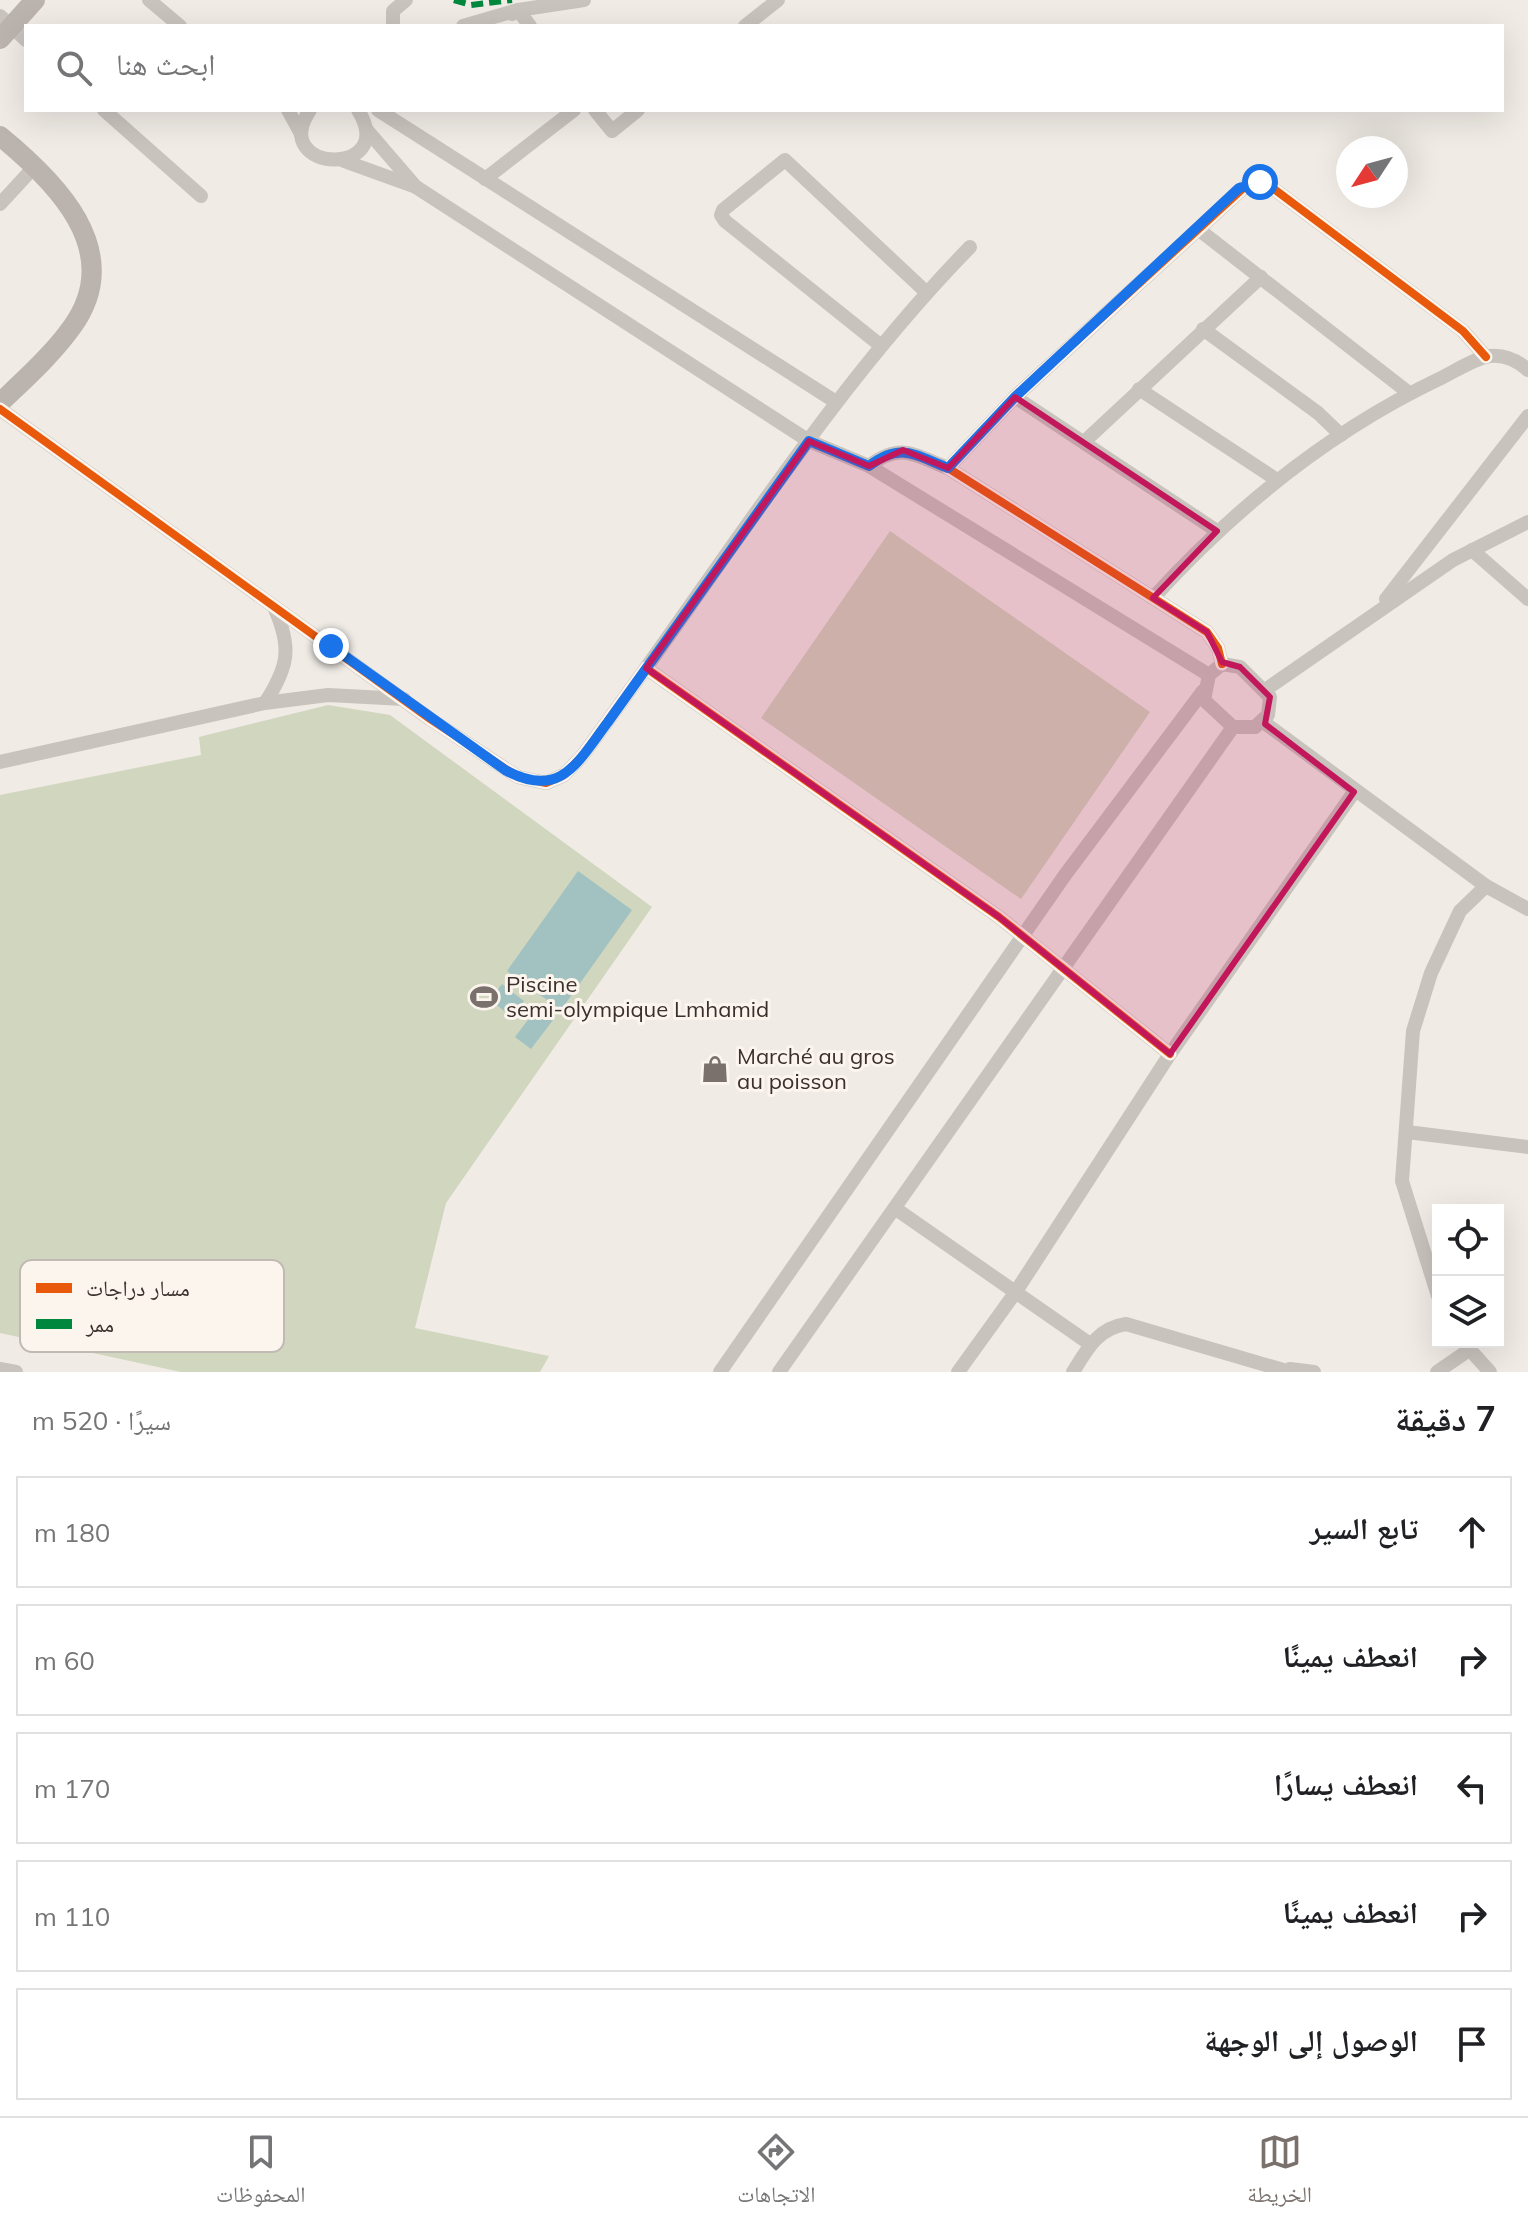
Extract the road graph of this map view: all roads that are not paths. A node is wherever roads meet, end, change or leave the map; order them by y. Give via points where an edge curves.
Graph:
1 (35, 0) edge
2 (149, 0) edge
3 (406, 0) edge
4 (584, 0) edge
5 (778, 0) edge
6 (518, 10) junction
7 (178, 24) edge
8 (393, 24) edge
9 (470, 24) edge
10 (499, 24) edge
11 (528, 24) edge
12 (748, 24) edge
13 (9, 30) edge
14 (106, 112) edge
15 (289, 112) edge
16 (309, 112) edge
17 (359, 112) edge
18 (384, 112) edge
19 (571, 112) edge
20 (597, 112) edge
21 (636, 112) edge
22 (366, 129) junction
23 (0, 136) edge
24 (303, 139) junction
25 (344, 161) junction
26 (36, 165) junction
27 (485, 179) junction
28 (416, 187) junction
29 (201, 196) dead end
30 (0, 204) edge
31 (1198, 229) junction
32 (970, 247) dead end
33 (1261, 277) junction
34 (926, 292) junction
35 (1203, 329) junction
36 (880, 345) junction
37 (1486, 357) junction
38 (1528, 370) edge
39 (1139, 389) junction
40 (1409, 393) junction
41 (1015, 397) junction
42 (836, 402) junction
43 (0, 406) edge
44 (1528, 416) edge
45 (1341, 435) junction
46 (809, 441) junction
47 (1085, 441) junction
48 (869, 466) junction
49 (948, 468) junction
50 (1277, 480) junction
51 (1528, 522) edge
52 (1217, 531) junction
53 (1472, 550) junction
54 (1153, 598) junction
55 (1528, 599) edge
56 (1382, 606) junction
57 (274, 607) junction
58 (1222, 664) junction
59 (646, 668) junction
60 (1209, 675) junction
61 (1265, 690) junction
62 (1203, 691) junction
63 (404, 699) junction
64 (265, 703) junction
65 (1262, 721) junction
66 (1233, 727) junction
67 (0, 762) edge
68 (1354, 792) junction
69 (1486, 886) junction
70 (1528, 909) edge
71 (1023, 937) junction
72 (1064, 970) junction
73 (1170, 1054) junction
74 (1407, 1132) junction
75 (1528, 1147) edge
76 (896, 1209) junction
77 (1432, 1277) edge
78 (1015, 1293) junction
79 (1090, 1344) junction
80 (1464, 1348) edge
81 (1468, 1348) edge
82 (0, 1369) edge
83 (1290, 1371) edge
84 (16, 1372) edge
85 (720, 1372) edge
86 (779, 1372) edge
87 (958, 1372) edge
88 (1073, 1372) edge
89 (1314, 1372) edge
90 (1437, 1372) edge
91 (1490, 1372) edge

1 - 13 street
2 - 7 street
3 - 8 street via 393,11
4 - 6 street
5 - 12 street
6 - 9 street
6 - 10 street
6 - 11 street
14 - 29 street
15 - 24 street
16 - 24 street
17 - 22 street
18 - 27 street
19 - 27 street
20 - 21 street via 612,131
22 - 25 street via 360,149
22 - 28 street
23 - 26 street
24 - 25 street via 324,160
25 - 28 street
26 - 30 street
26 - 43 street via 63,195 83,230 88,288 73,325
27 - 42 street
28 - 46 street
31 - 33 street
31 - 37 street via 1239,188 1260,182 1463,331
31 - 41 street
32 - 34 street
33 - 35 street
33 - 40 street
34 - 36 street
34 - 36 street via 785,160 723,210 722,219
35 - 39 street
35 - 45 street
36 - 42 street
37 - 38 street via 1506,356
37 - 40 street
39 - 47 street
39 - 50 street
40 - 45 street
41 - 47 street
41 - 49 street
42 - 46 street
43 - 57 street
44 - 56 street
45 - 50 street
46 - 48 street
46 - 59 street
47 - 52 street
48 - 49 street via 885,454 903,450
48 - 60 street
49 - 54 street
50 - 52 street
51 - 53 street
52 - 54 street
53 - 55 street
53 - 56 street
54 - 58 street via 1207,632
56 - 61 street
57 - 63 street
57 - 64 street via 288,651
58 - 60 street
58 - 61 street via 1240,667
59 - 63 street via 583,755 564,775 546,783 505,770
59 - 71 street
60 - 62 street
61 - 65 street via 1271,705
62 - 66 street via 1209,706
62 - 71 street
63 - 64 street via 328,695
64 - 67 street
65 - 66 street via 1245,730
65 - 68 street
66 - 72 street
68 - 69 street
68 - 73 street
69 - 70 street
69 - 74 street via 1460,911 1431,973 1413,1031
71 - 72 street
71 - 85 street
72 - 73 street
72 - 76 street
73 - 78 street
74 - 75 street
74 - 77 street via 1402,1181
76 - 78 street
76 - 86 street
78 - 79 street
78 - 87 street
79 - 83 street via 1110,1326 1126,1324
79 - 88 street
80 - 90 street
81 - 91 street
82 - 84 street
83 - 89 street

